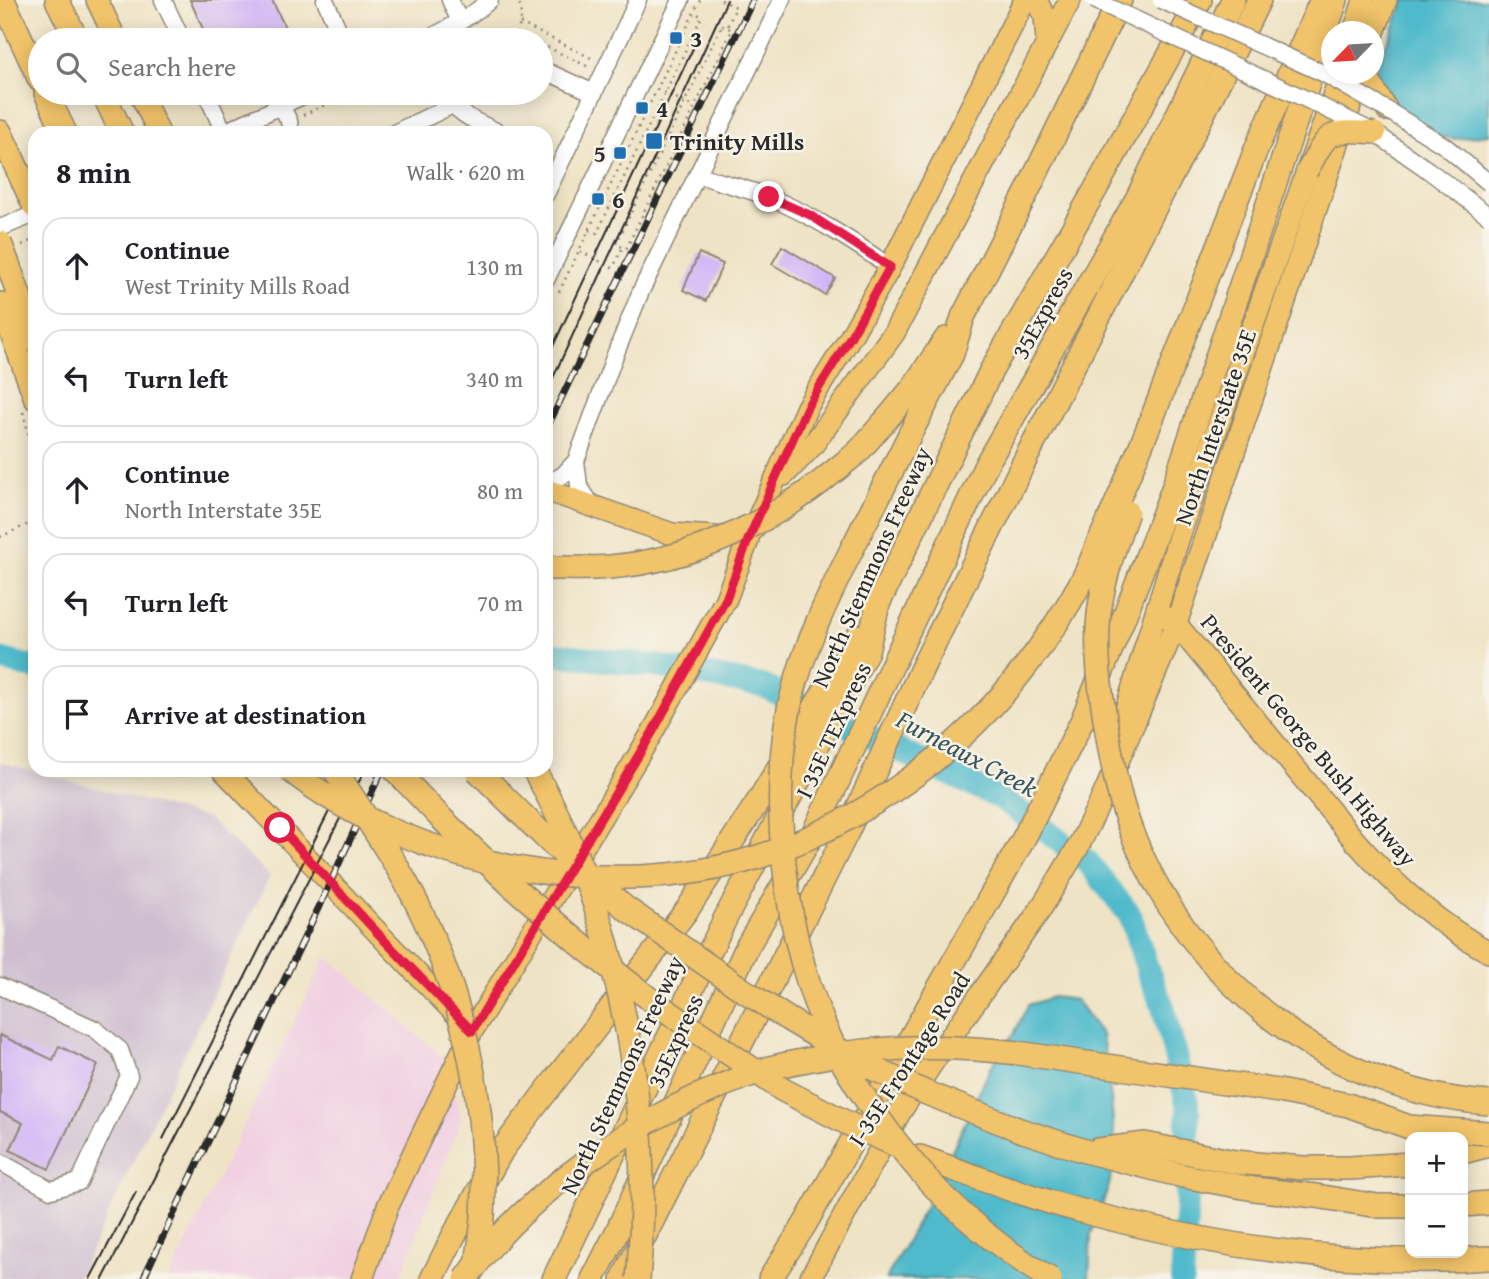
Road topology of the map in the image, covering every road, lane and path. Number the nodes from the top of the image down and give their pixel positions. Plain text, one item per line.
1 (3, 0) edge
2 (57, 0) edge
3 (97, 0) edge
4 (163, 0) edge
5 (325, 0) edge
6 (450, 0) edge
7 (490, 0) edge
8 (518, 0) edge
9 (638, 0) edge
10 (681, 0) edge
11 (700, 0) edge
12 (721, 0) edge
13 (782, 0) edge
14 (1025, 0) edge
15 (1036, 0) edge
16 (1070, 0) edge
17 (1094, 0) edge
18 (1120, 0) edge
19 (1161, 0) edge
20 (1200, 0) edge
21 (1233, 0) edge
22 (1259, 0) edge
23 (1322, 0) edge
24 (1336, 0) edge
25 (1386, 0) edge
26 (1363, 2) edge
27 (694, 13) junction
28 (1357, 21) edge
29 (1378, 21) edge
30 (460, 22) junction
31 (520, 23) junction
32 (727, 27) junction
33 (71, 28) edge
34 (110, 28) edge
35 (176, 28) edge
36 (338, 28) edge
37 (448, 28) edge
38 (518, 28) edge
39 (530, 28) edge
40 (553, 39) edge
41 (1047, 41) junction
42 (559, 42) junction
43 (555, 51) joint
44 (28, 54) edge
45 (583, 54) junction
46 (579, 63) junction
47 (605, 70) junction
48 (1321, 72) edge
49 (553, 74) edge
50 (1337, 84) edge
51 (1348, 84) edge
52 (1359, 84) edge
53 (1369, 84) edge
54 (657, 89) junction
55 (594, 93) junction
56 (665, 93) junction
57 (684, 103) junction
58 (52, 105) edge
59 (109, 105) edge
60 (146, 105) edge
61 (215, 105) edge
62 (281, 105) joint
63 (325, 105) edge
64 (439, 105) edge
65 (454, 105) edge
66 (694, 107) junction
67 (1328, 110) junction
68 (1387, 110) junction
69 (301, 116) dead end
70 (62, 126) edge
71 (119, 126) edge
72 (156, 126) edge
73 (221, 126) edge
74 (236, 126) edge
75 (290, 126) edge
76 (405, 126) edge
77 (486, 126) edge
78 (0, 132) edge
79 (1375, 132) junction
80 (553, 160) edge
81 (1307, 171) junction
82 (698, 174) junction
83 (1489, 183) edge
84 (28, 192) edge
85 (1489, 216) edge
86 (28, 217) edge
87 (0, 229) edge
88 (589, 230) junction
89 (0, 243) edge
90 (573, 246) dead end
91 (623, 247) junction
92 (579, 251) junction
93 (553, 265) edge
94 (890, 267) junction
95 (559, 292) dead end
96 (0, 303) edge
97 (963, 317) junction
98 (28, 321) edge
99 (28, 380) edge
100 (1151, 421) junction
101 (576, 461) junction
102 (553, 481) edge
103 (772, 486) junction
104 (553, 493) edge
105 (595, 508) junction
106 (28, 524) edge
107 (0, 537) edge
108 (748, 540) junction
109 (553, 568) edge
110 (1156, 610) junction
111 (1176, 624) junction
112 (860, 648) junction
113 (899, 652) joint
114 (230, 777) edge
115 (300, 777) edge
116 (340, 777) edge
117 (402, 777) edge
118 (484, 777) edge
119 (538, 777) edge
120 (1105, 792) junction
121 (815, 830) joint
122 (1040, 910) joint
123 (1489, 952) edge
124 (0, 986) edge
125 (472, 1031) junction
126 (1489, 1103) edge
127 (1489, 1133) edge
128 (1489, 1145) edge
129 (1084, 1151) junction
130 (1468, 1151) edge
131 (0, 1162) edge
132 (1405, 1164) edge
133 (1489, 1203) edge
134 (1468, 1205) edge
135 (1405, 1206) edge
136 (1489, 1258) edge
137 (473, 1276) edge
138 (362, 1279) edge
139 (432, 1279) edge
140 (554, 1279) edge
141 (593, 1279) edge
142 (623, 1279) edge
143 (638, 1279) edge
144 (770, 1279) edge
145 (810, 1279) edge
146 (1049, 1279) edge

1 - 44 highway
2 - 33 highway
3 - 34 main road
4 - 35 street
5 - 36 street
6 - 30 street
7 - 30 street
8 - 31 path
9 - 47 street
10 - 93 street
11 - 27 path
12 - 32 path
13 - 82 street
14 - 94 main road
15 - 41 main road
16 - 41 main road
17 - 67 street, bridge
18 - 97 highway
19 - 48 street, bridge
20 - 112 highway, North Stemmons Freeway
21 - 113 highway, 35Express
22 - 142 highway, bridge
23 - 100 highway
24 - 144 highway
25 - 29 main road
26 - 28 main road
27 - 54 path
27 - 56 path
30 - 37 street
31 - 38 path
31 - 39 path
32 - 57 path
32 - 66 path
40 - 42 path
41 - 103 main road
42 - 43 path
42 - 45 path
43 - 46 path
45 - 46 path
45 - 47 path
46 - 47 path
47 - 55 street
49 - 55 street
50 - 67 main road, North Interstate 35E
51 - 68 street, bridge
52 - 111 main road, North Interstate 35E
53 - 68 main road
54 - 56 path
54 - 88 path
55 - 80 street
56 - 57 path
56 - 88 path
57 - 66 path
57 - 91 path
58 - 70 highway
59 - 71 highway
60 - 72 main road
61 - 73 street
62 - 74 street
62 - 75 street
63 - 69 path
64 - 76 street
65 - 77 street
66 - 91 path
67 - 79 street, bridge
67 - 81 main road, North Interstate 35E, bridge
68 - 83 street, bridge
78 - 84 highway
79 - 81 main road, bridge
79 - 85 street, bridge
81 - 110 main road, North Interstate 35E
82 - 94 street
82 - 101 street
86 - 87 street
88 - 92 path
89 - 98 highway, bridge
90 - 92 path
91 - 92 path
92 - 95 path
94 - 103 main road
96 - 99 main road
97 - 109 highway, bridge
97 - 146 highway, bridge
100 - 115 highway, bridge
100 - 126 highway, bridge
101 - 102 street
101 - 105 street
103 - 108 main road
104 - 105 main road
105 - 108 main road
106 - 107 path
108 - 125 main road
110 - 111 main road, President George Bush Highway
110 - 120 main road, North Interstate 35E
111 - 120 main road, North Interstate 35E
111 - 123 main road, President George Bush Highway
112 - 139 highway, bridge
112 - 140 highway, North Stemmons Freeway
113 - 121 highway, I 35E TEXpress
114 - 125 main road
116 - 137 highway, bridge
117 - 136 highway, bridge
118 - 129 highway, bridge
119 - 143 highway, bridge
120 - 122 main road, North Interstate 35E
121 - 141 highway, 35Express
122 - 145 main road, I-35E Frontage Road
124 - 131 street
125 - 138 main road
127 - 137 highway, bridge
128 - 130 highway
129 - 132 highway
129 - 135 highway
133 - 134 highway

